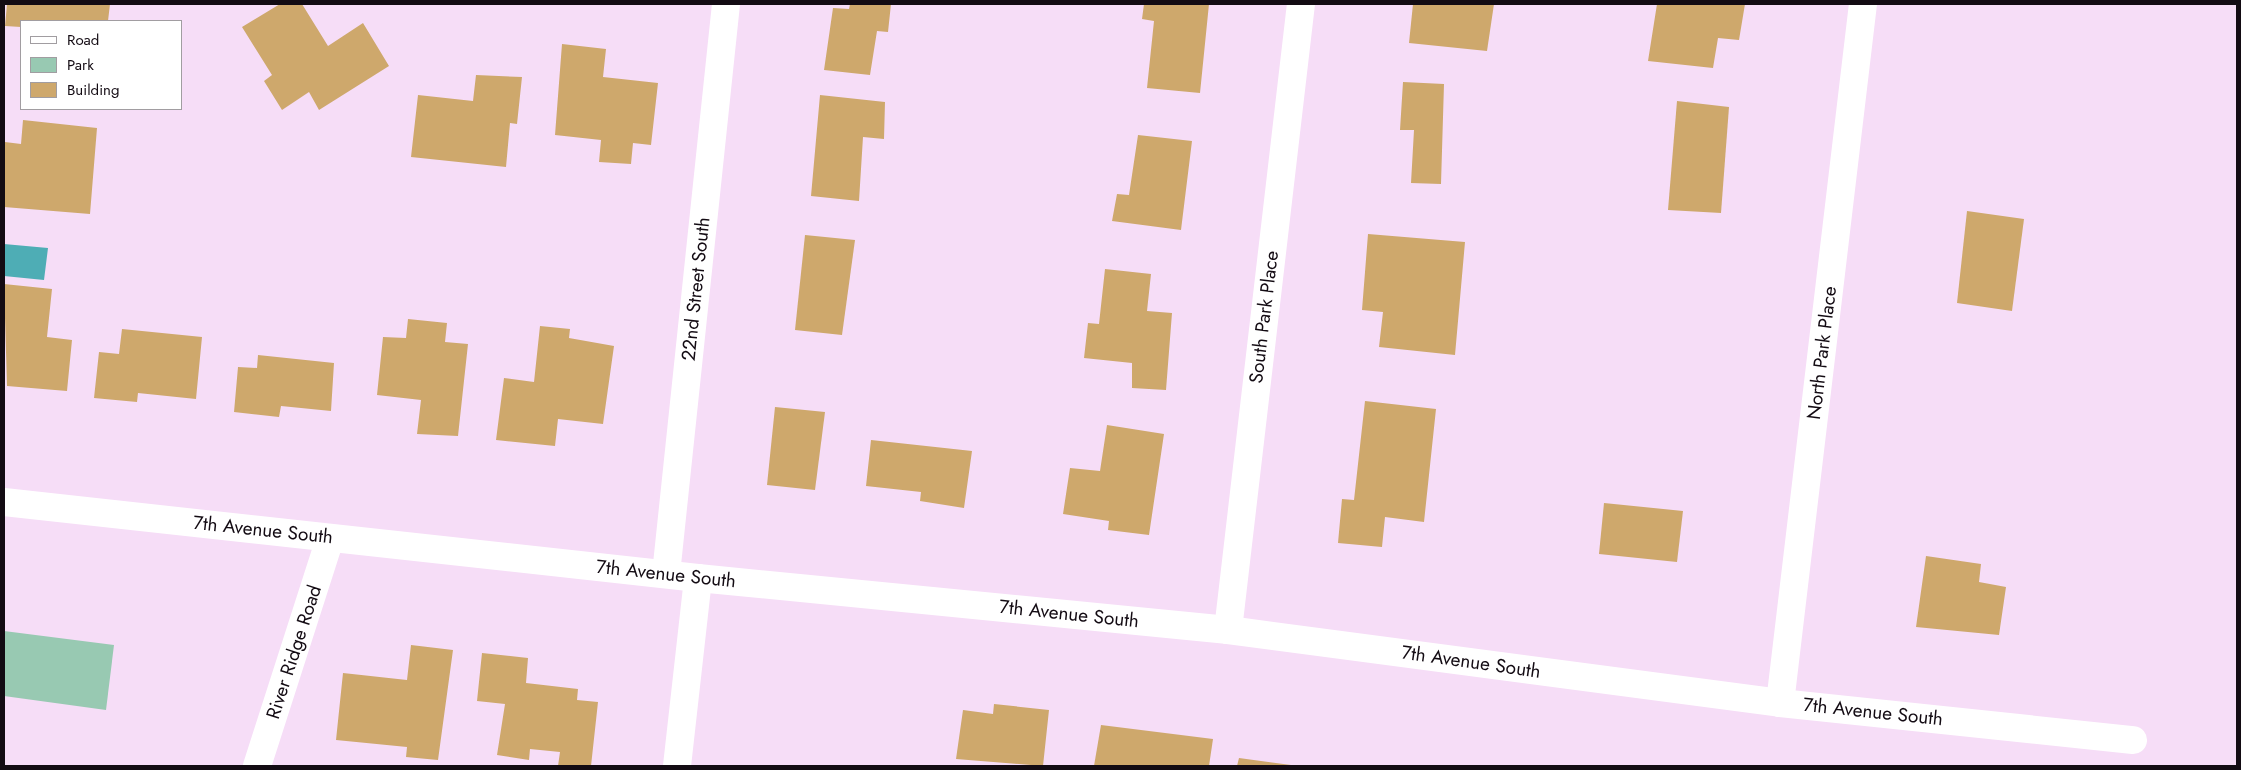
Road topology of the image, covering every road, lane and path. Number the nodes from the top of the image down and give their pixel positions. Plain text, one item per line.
1 (726, 4) edge
2 (1301, 4) edge
3 (1863, 4) edge
4 (4, 502) edge
5 (330, 538) junction
6 (666, 574) junction
7 (698, 578) junction
8 (1228, 630) junction
9 (1780, 703) junction
10 (2133, 740) dead end
11 (257, 766) edge
12 (677, 766) edge

1 - 6 street, 22nd Street South
2 - 8 street, South Park Place
3 - 9 street, North Park Place
4 - 5 street, 7th Avenue South
5 - 6 street, 7th Avenue South
5 - 11 street, River Ridge Road
6 - 7 street, 7th Avenue South
7 - 8 street, 7th Avenue South
7 - 12 street
8 - 9 street, 7th Avenue South
9 - 10 street, 7th Avenue South

